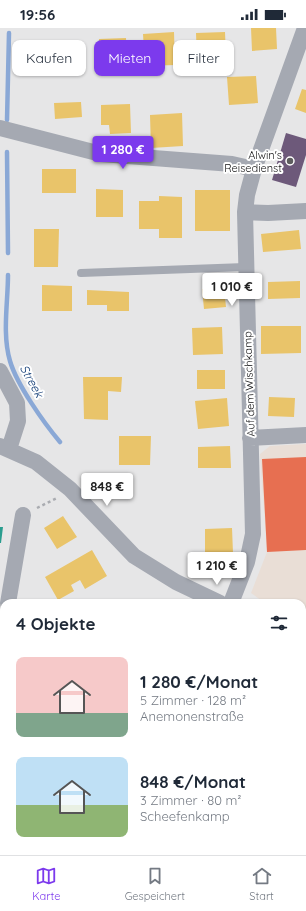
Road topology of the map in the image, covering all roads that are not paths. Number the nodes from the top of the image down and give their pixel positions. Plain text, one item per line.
1 (305, 28) edge
2 (0, 128) edge
3 (254, 169) junction
4 (306, 211) edge
5 (245, 212) junction
6 (245, 267) junction
7 (81, 273) dead end
8 (0, 371) edge
9 (306, 435) edge
10 (250, 438) junction
11 (4, 448) edge
12 (24, 515) road end
13 (9, 599) edge
14 (212, 599) edge
15 (233, 599) edge

1 - 3 street, Auf dem Wischkamp
2 - 3 street
3 - 5 street, Auf dem Wischkamp
4 - 5 street
5 - 6 street, Auf dem Wischkamp
6 - 7 lane
6 - 10 street, Auf dem Wischkamp
8 - 11 street
9 - 10 street
10 - 15 street, Auf dem Wischkamp
11 - 14 street
12 - 13 street

